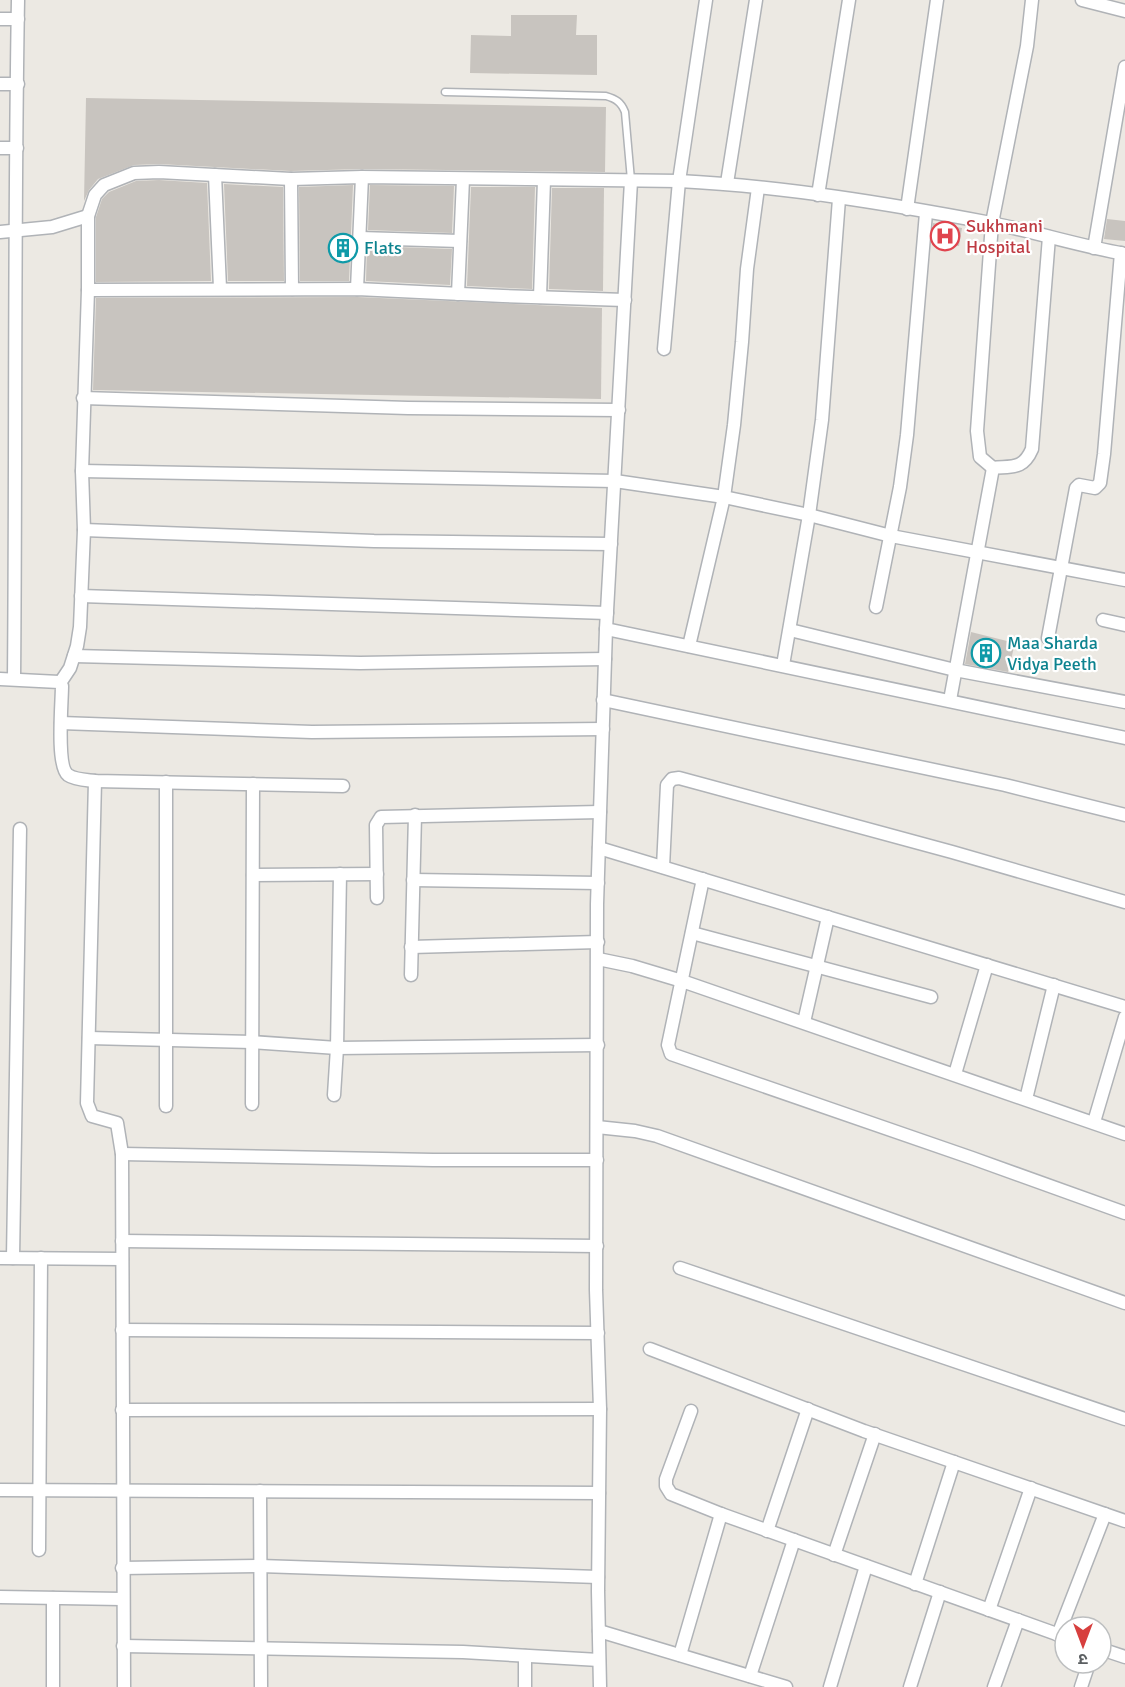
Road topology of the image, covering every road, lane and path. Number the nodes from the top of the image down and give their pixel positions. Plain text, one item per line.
1 (18, 0) edge
2 (706, 0) edge
3 (756, 0) edge
4 (849, 0) edge
5 (937, 0) edge
6 (1032, 0) edge
7 (1082, 0) edge
8 (1125, 11) edge
9 (0, 19) edge
10 (18, 19) junction
11 (1125, 67) edge
12 (0, 84) edge
13 (18, 84) junction
14 (445, 92) dead end
15 (0, 148) edge
16 (17, 148) junction
17 (215, 175) junction
18 (362, 177) junction
19 (291, 179) junction
20 (463, 179) junction
21 (544, 180) junction
22 (631, 181) junction
23 (679, 181) junction
24 (727, 183) junction
25 (758, 188) junction
26 (818, 195) junction
27 (839, 199) junction
28 (907, 209) junction
29 (926, 213) junction
30 (88, 216) junction
31 (992, 224) junction
32 (0, 232) edge
33 (15, 232) junction
34 (1049, 237) junction
35 (360, 238) junction
36 (460, 241) junction
37 (1094, 248) junction
38 (1123, 253) edge
39 (220, 288) junction
40 (292, 289) junction
41 (357, 289) junction
42 (88, 290) junction
43 (458, 294) junction
44 (540, 297) junction
45 (625, 300) junction
46 (664, 349) dead end
47 (83, 398) junction
48 (619, 410) junction
49 (993, 468) junction
50 (82, 471) junction
51 (615, 481) junction
52 (724, 497) junction
53 (809, 515) junction
54 (84, 530) junction
55 (891, 536) junction
56 (611, 544) junction
57 (976, 551) junction
58 (1062, 567) junction
59 (1125, 580) edge
60 (81, 596) junction
61 (876, 607) dead end
62 (607, 613) junction
63 (1103, 620) dead end
64 (1125, 625) edge
65 (606, 629) junction
66 (790, 630) junction
67 (1048, 638) dead end
68 (689, 646) junction
69 (74, 656) junction
70 (605, 659) junction
71 (783, 665) junction
72 (955, 670) junction
73 (14, 679) junction
74 (0, 680) edge
75 (60, 683) junction
76 (603, 700) junction
77 (950, 700) junction
78 (1125, 702) edge
79 (61, 723) junction
80 (603, 729) junction
81 (1125, 738) edge
82 (95, 781) junction
83 (166, 783) junction
84 (253, 784) junction
85 (343, 786) dead end
86 (600, 812) junction
87 (415, 815) junction
88 (1125, 815) edge
89 (20, 829) dead end
90 (599, 848) junction
91 (663, 867) junction
92 (340, 874) junction
93 (377, 874) junction
94 (253, 875) junction
95 (703, 879) junction
96 (413, 880) junction
97 (598, 883) junction
98 (377, 898) dead end
99 (1125, 902) edge
100 (828, 917) junction
101 (692, 933) junction
102 (598, 942) junction
103 (411, 947) junction
104 (598, 959) junction
105 (987, 965) junction
106 (818, 967) junction
107 (411, 975) dead end
108 (682, 981) junction
109 (1054, 985) junction
110 (931, 997) dead end
111 (1125, 1006) edge
112 (1125, 1017) edge
113 (804, 1022) junction
114 (89, 1038) junction
115 (166, 1040) junction
116 (252, 1042) junction
117 (598, 1045) junction
118 (337, 1048) junction
119 (955, 1074) junction
120 (334, 1095) dead end
121 (1026, 1099) junction
122 (252, 1104) dead end
123 (166, 1106) dead end
124 (1094, 1122) junction
125 (597, 1127) junction
126 (1125, 1134) edge
127 (122, 1154) junction
128 (597, 1160) junction
129 (1125, 1213) edge
130 (122, 1241) junction
131 (597, 1246) junction
132 (6, 1258) edge
133 (41, 1258) junction
134 (122, 1259) junction
135 (680, 1268) dead end
136 (1125, 1303) edge
137 (122, 1330) junction
138 (598, 1333) junction
139 (650, 1349) dead end
140 (600, 1409) junction
141 (808, 1409) junction
142 (122, 1410) junction
143 (691, 1411) dead end
144 (1125, 1419) edge
145 (876, 1434) junction
146 (954, 1462) junction
147 (1031, 1488) junction
148 (0, 1490) edge
149 (38, 1490) junction
150 (122, 1491) junction
151 (260, 1491) junction
152 (599, 1493) junction
153 (722, 1514) junction
154 (1105, 1514) junction
155 (1125, 1521) edge
156 (767, 1531) junction
157 (794, 1540) junction
158 (39, 1550) dead end
159 (834, 1555) junction
160 (260, 1566) junction
161 (866, 1566) junction
162 (122, 1568) junction
163 (598, 1577) junction
164 (915, 1584) junction
165 (940, 1592) junction
166 (0, 1597) edge
167 (53, 1598) junction
168 (122, 1599) junction
169 (989, 1610) junction
170 (1069, 1615) edge
171 (1018, 1620) junction
172 (599, 1631) junction
173 (1053, 1633) edge
174 (123, 1646) junction
175 (261, 1648) junction
176 (680, 1655) junction
177 (525, 1656) junction
178 (599, 1660) junction
179 (750, 1676) junction
180 (53, 1687) edge
181 (124, 1687) edge
182 (261, 1687) edge
183 (525, 1687) edge
184 (600, 1687) edge
185 (786, 1687) edge
186 (830, 1687) edge
187 (910, 1687) edge
188 (994, 1687) edge

1 - 10 street
2 - 23 street
3 - 24 street
4 - 26 street
5 - 28 street
6 - 31 street
7 - 8 street
9 - 10 street
10 - 13 street
11 - 37 street
12 - 13 street
13 - 16 street
14 - 22 lane
15 - 16 street
16 - 33 street
17 - 19 street
17 - 30 street
17 - 39 street
18 - 19 street
18 - 20 street
18 - 35 street
19 - 40 street
20 - 21 street
20 - 36 street
21 - 22 street
21 - 44 street
22 - 23 street
22 - 45 street
23 - 24 street
23 - 46 street
24 - 25 street
25 - 26 street
25 - 52 street
26 - 27 street
27 - 28 street
27 - 53 street
28 - 29 street
29 - 31 street
29 - 55 street
30 - 33 street
30 - 42 street
31 - 34 street
31 - 49 street
32 - 33 street
33 - 73 street
34 - 37 street
34 - 49 street
35 - 36 street
35 - 41 street
36 - 43 street
37 - 38 street
38 - 58 street
39 - 40 street
39 - 42 street
40 - 41 street
41 - 43 street
42 - 47 street
43 - 44 street
44 - 45 street
45 - 48 street
47 - 48 street
47 - 50 street
48 - 51 street
49 - 57 street
50 - 51 street
50 - 54 street
51 - 52 street
51 - 56 street
52 - 53 street
52 - 68 street
53 - 55 street
53 - 66 street
54 - 56 street
54 - 60 street
55 - 57 street
55 - 61 street
56 - 62 street
57 - 58 street
57 - 72 street
58 - 59 street
58 - 67 street
60 - 62 street
60 - 69 street
62 - 65 street
63 - 64 street
65 - 68 street
65 - 70 street
66 - 71 street
66 - 72 street
68 - 71 street
69 - 70 street
69 - 75 street
70 - 76 street
71 - 77 street
72 - 77 street
72 - 78 street
73 - 74 street
73 - 75 street
75 - 79 street
76 - 80 street
76 - 88 street
77 - 81 street
79 - 80 street
79 - 82 street
80 - 86 street
82 - 83 street
82 - 114 street
83 - 84 street
83 - 115 street
84 - 85 street
84 - 94 street
86 - 87 street
86 - 90 street
87 - 93 street
87 - 96 street
89 - 132 street
90 - 91 street
90 - 97 street
91 - 95 street
91 - 99 street
92 - 93 street
92 - 94 street
92 - 118 street
93 - 98 street
94 - 116 street
95 - 100 street
95 - 101 street
96 - 97 street
96 - 103 street
97 - 102 street
100 - 105 street
100 - 106 street
101 - 106 street
101 - 108 street
102 - 103 street
102 - 104 street
103 - 107 street
104 - 108 street
104 - 117 street
105 - 109 street
105 - 119 street
106 - 110 street
106 - 113 street
108 - 113 street
108 - 129 street
109 - 111 street
109 - 121 street
112 - 124 street
113 - 119 street
114 - 115 street
114 - 127 street
115 - 116 street
115 - 123 street
116 - 118 street
116 - 122 street
117 - 118 street
117 - 125 street
118 - 120 street
119 - 121 street
121 - 124 street
124 - 126 street
125 - 128 street
125 - 136 street
127 - 128 street
127 - 130 street
128 - 131 street
130 - 131 street
130 - 134 street
131 - 138 street
132 - 133 street
133 - 134 street
133 - 149 street
134 - 137 street
135 - 144 street
137 - 138 street
137 - 142 street
138 - 140 street
139 - 141 street
140 - 142 street
140 - 152 street
141 - 145 street
141 - 156 street
142 - 150 street
143 - 153 street
145 - 146 street
145 - 159 street
146 - 147 street
146 - 164 street
147 - 154 street
147 - 169 street
148 - 149 street
149 - 150 street
149 - 158 street
150 - 151 street
150 - 162 street
151 - 152 street
151 - 160 street
152 - 163 street
153 - 156 street
153 - 176 street
154 - 155 street
154 - 170 street
156 - 157 street
157 - 159 street
157 - 179 street
159 - 161 street
160 - 162 street
160 - 163 street
160 - 175 street
161 - 164 street
161 - 186 street
162 - 168 street
163 - 172 street
164 - 165 street
165 - 169 street
165 - 187 street
166 - 167 street
167 - 168 street
167 - 180 street
168 - 174 street
169 - 171 street
171 - 173 street
171 - 188 street
172 - 176 street
172 - 178 street
174 - 175 street
174 - 181 street
175 - 177 street
175 - 182 street
176 - 179 street
177 - 178 street
177 - 183 street
178 - 184 street
179 - 185 street

